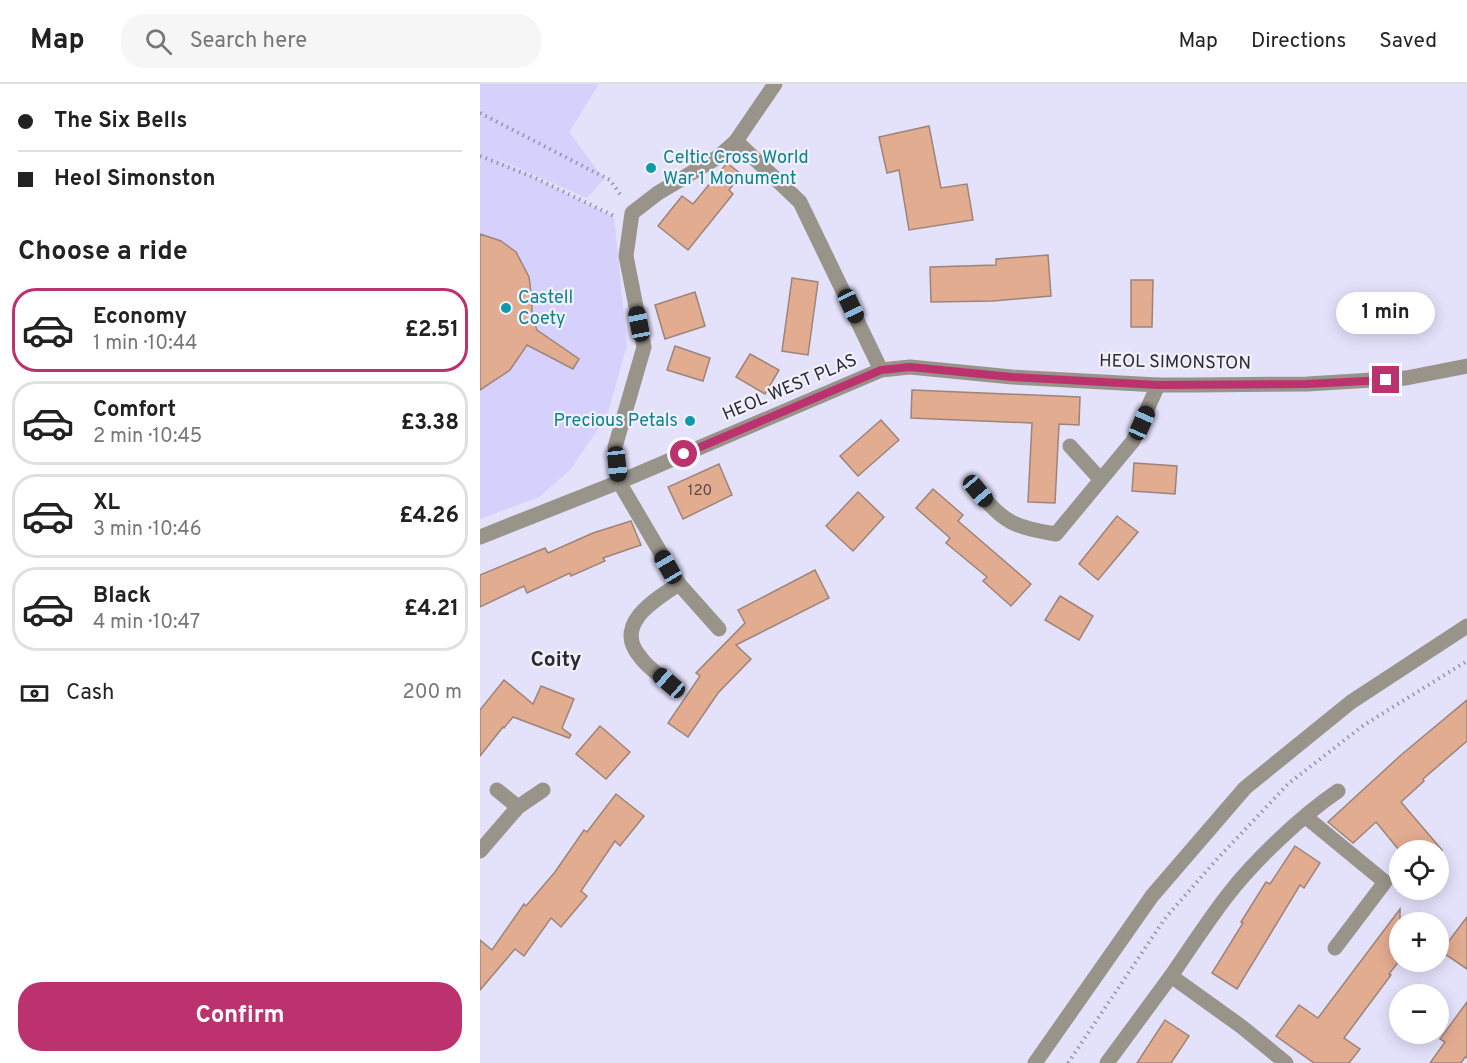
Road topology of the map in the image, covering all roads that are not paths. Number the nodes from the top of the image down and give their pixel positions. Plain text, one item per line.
1 (775, 84) edge
2 (736, 141) junction
3 (1467, 366) edge
4 (881, 370) junction
5 (1158, 385) junction
6 (1070, 446) dead end
7 (1100, 479) junction
8 (619, 482) junction
9 (978, 491) dead end
10 (480, 537) edge
11 (679, 584) junction
12 (1467, 626) edge
13 (719, 629) dead end
14 (669, 683) dead end
15 (497, 790) dead end
16 (543, 790) dead end
17 (1338, 790) dead end
18 (519, 807) junction
19 (1306, 816) junction
20 (480, 851) edge
21 (1335, 948) dead end
22 (1171, 976) junction
23 (1035, 1063) edge
24 (1107, 1063) edge
25 (1286, 1063) edge

1 - 2 street
2 - 4 street
2 - 8 street
3 - 5 street, HEOL SIMONSTON
4 - 5 street, HEOL SIMONSTON
4 - 8 street, HEOL WEST PLAS
5 - 7 street
6 - 7 street
7 - 9 street
8 - 10 street, HEOL WEST PLAS
8 - 11 street
11 - 13 street
11 - 14 street
12 - 23 street
15 - 18 street
16 - 18 street
17 - 19 street
18 - 20 street
19 - 21 street
19 - 22 street
22 - 24 street
22 - 25 street

